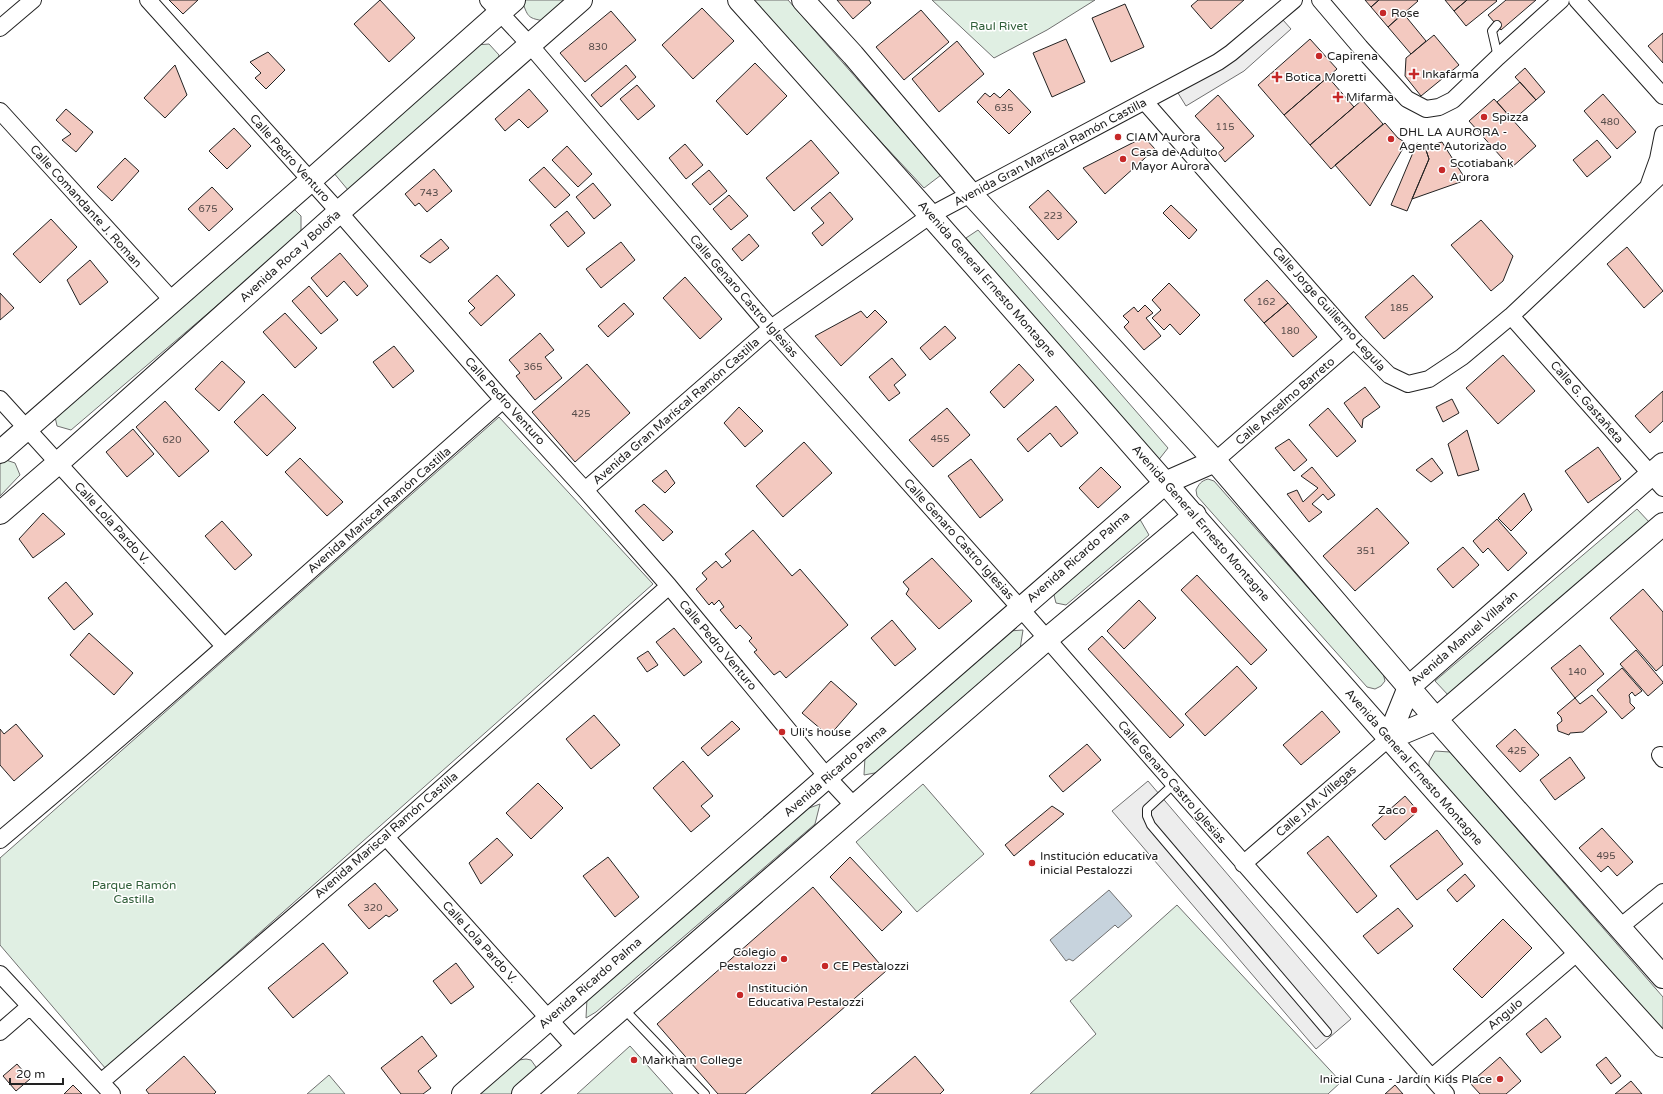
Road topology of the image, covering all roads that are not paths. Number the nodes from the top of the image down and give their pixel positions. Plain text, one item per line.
1 (33, 0) edge
2 (148, 0) edge
3 (581, 0) edge
4 (739, 0) edge
5 (803, 0) edge
6 (1294, 0) edge
7 (1320, 0) edge
8 (1560, 0) edge
9 (1577, 0) edge
10 (501, 4) edge
11 (1497, 25) dead end
12 (0, 28) edge
13 (530, 45) junction
14 (1498, 57) junction
15 (1660, 92) edge
16 (1145, 102) junction
17 (1663, 108) edge
18 (0, 111) edge
19 (1663, 134) edge
20 (1663, 173) edge
21 (310, 181) junction
22 (1648, 187) junction
23 (971, 194) junction
24 (339, 212) junction
25 (931, 215) junction
26 (172, 300) junction
27 (1511, 316) junction
28 (771, 328) junction
29 (1354, 340) junction
30 (0, 399) edge
31 (503, 400) junction
32 (27, 430) junction
33 (0, 452) edge
34 (1215, 461) junction
35 (58, 463) junction
36 (1659, 476) edge
37 (1165, 483) junction
38 (585, 490) junction
39 (0, 513) edge
40 (1195, 515) junction
41 (1663, 524) edge
42 (669, 586) junction
43 (1020, 608) junction
44 (1047, 639) junction
45 (224, 646) junction
46 (1409, 687) junction
47 (1436, 719) junction
48 (1388, 739) junction
49 (828, 778) junction
50 (1174, 784) junction
51 (855, 807) junction
52 (386, 837) junction
53 (0, 840) edge
54 (1243, 864) junction
55 (1663, 892) edge
56 (1620, 927) junction
57 (1578, 952) junction
58 (0, 975) edge
59 (1663, 977) edge
60 (30, 1006) junction
61 (622, 1007) junction
62 (549, 1019) junction
63 (0, 1032) edge
64 (1327, 1032) dead end
65 (1663, 1046) edge
66 (575, 1048) junction
67 (1432, 1077) junction
68 (101, 1082) junction
69 (112, 1094) edge
70 (463, 1094) edge
71 (523, 1094) edge
72 (705, 1094) edge
73 (1446, 1094) edge

1 - 12 street
2 - 21 street, Calle Pedro Venturo
3 - 13 main road, Avenida Roca y Boloña
4 - 25 main road, Avenida General Ernesto Montagne
5 - 23 main road
6 - 16 street, Avenida Gran Maríscal Ramón Castilla
7 - 14 street
8 - 14 street
9 - 15 street
10 - 13 street, Calle Genaro Castro Iglesias
10 - 21 main road
11 - 14 lane
13 - 24 main road, Avenida Roca y Boloña
13 - 28 street, Calle Genaro Castro Iglesias
15 - 17 street
16 - 23 street, Avenida Gran Maríscal Ramón Castilla
16 - 29 street, Calle Jorge Guillermo Legula
18 - 26 street, Calle Comandante J. Roman
19 - 22 street
20 - 22 street, Calle Jorge Guillermo Legula
21 - 24 street, Calle Pedro Venturo
21 - 26 main road
22 - 27 street, Calle Jorge Guillermo Legula
23 - 25 street, Avenida Gran Maríscal Ramón Castilla
23 - 34 main road
24 - 31 street, Calle Pedro Venturo
24 - 35 main road, Avenida Roca y Boloña
25 - 28 street, Avenida Gran Maríscal Ramón Castilla
25 - 37 main road, Avenida General Ernesto Montagne
26 - 32 main road
27 - 29 street, Calle Jorge Guillermo Legula
27 - 36 street, Calle G. Gastañeta
28 - 38 street, Avenida Gran Maríscal Ramón Castilla
28 - 43 street, Calle Genaro Castro Iglesias
29 - 34 street, Calle Anselmo Barreto
30 - 32 street, Calle Lola Pardo V.
31 - 38 street, Calle Pedro Venturo
31 - 45 street, Avenida Mariscal Ramón Castilla
32 - 33 main road
32 - 35 street, Calle Lola Pardo V.
34 - 37 main road, Avenida Ricardo Palma
34 - 46 main road
35 - 39 main road, Avenida Roca y Boloña
35 - 45 street, Calle Lola Pardo V.
36 - 46 main road, Avenida Manuel Villarán
37 - 40 main road, Avenida General Ernesto Montagne
37 - 43 main road, Avenida Ricardo Palma
38 - 42 street, Calle Pedro Venturo
40 - 44 main road
40 - 48 main road, Avenida General Ernesto Montagne
41 - 47 main road
42 - 49 street, Calle Pedro Venturo
42 - 52 street, Avenida Mariscal Ramón Castilla
43 - 44 street, Calle Genaro Castro Iglesias
43 - 49 main road, Avenida Ricardo Palma
44 - 50 street, Calle Genaro Castro Iglesias
44 - 51 main road
45 - 53 street, Avenida Mariscal Ramón Castilla
46 - 47 main road
46 - 48 main road, Avenida Manuel Villarán
47 - 48 main road
47 - 56 main road
48 - 54 street, Calle J.M. Villegas
48 - 57 main road, Avenida General Ernesto Montagne
49 - 51 street, Calle Pedro Venturo
49 - 62 main road, Avenida Ricardo Palma
50 - 54 street, Calle Genaro Castro Iglesias
50 - 64 lane
51 - 61 main road
52 - 62 street, Calle Lola Pardo V.
52 - 68 street, Avenida Mariscal Ramón Castilla
54 - 67 street, Calle Genaro Castro Iglesias
55 - 56 street
56 - 59 main road
57 - 65 main road, Avenida General Ernesto Montagne
57 - 67 street, Angulo
58 - 60 street
60 - 63 street
60 - 68 street
61 - 66 main road
61 - 72 lane
62 - 66 street, Calle Lola Pardo V.
62 - 70 main road, Avenida Ricardo Palma
66 - 71 main road
67 - 73 street, Calle Genaro Castro Iglesias
68 - 69 street

